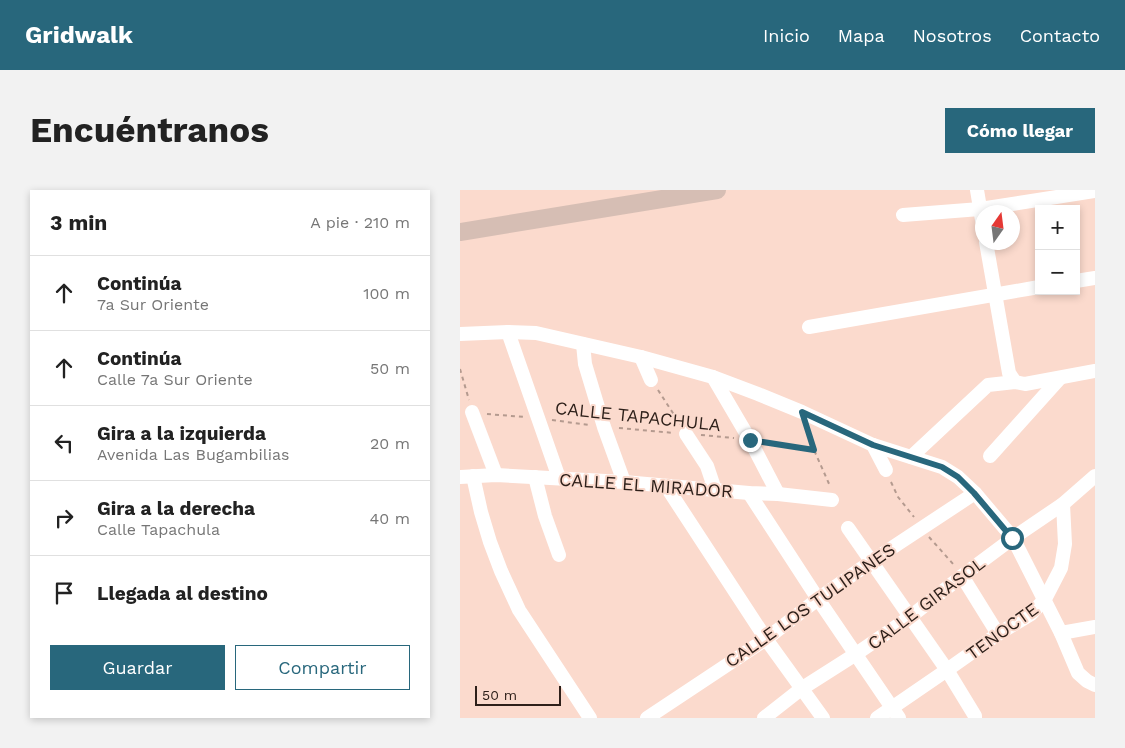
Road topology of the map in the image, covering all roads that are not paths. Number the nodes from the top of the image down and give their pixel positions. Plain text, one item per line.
1 (649, 190) edge
2 (717, 190) edge
3 (977, 190) edge
4 (1095, 191) edge
5 (678, 193) edge
6 (979, 205) edge
7 (1020, 207) edge
8 (903, 215) dead end
9 (975, 215) edge
10 (460, 220) edge
11 (460, 232) edge
12 (988, 250) edge
13 (1095, 278) edge
14 (1080, 280) edge
15 (1035, 288) edge
16 (996, 295) junction
17 (809, 327) dead end
18 (508, 332) junction
19 (460, 334) edge
20 (583, 344) junction
21 (641, 357) junction
22 (1095, 371) edge
23 (713, 377) junction
24 (1060, 378) junction
25 (651, 380) road end
26 (1015, 382) junction
27 (472, 412) road end
28 (686, 434) road end
29 (873, 445) junction
30 (990, 456) dead end
31 (911, 457) junction
32 (886, 470) dead end
33 (496, 475) junction
34 (1095, 476) edge
35 (467, 477) edge
36 (535, 477) junction
37 (559, 478) junction
38 (624, 482) junction
39 (666, 486) junction
40 (715, 490) junction
41 (749, 493) junction
42 (974, 493) junction
43 (778, 494) junction
44 (832, 500) road end
45 (1063, 504) junction
46 (848, 528) dead end
47 (1012, 538) junction
48 (558, 555) dead end
49 (872, 561) junction
50 (962, 576) junction
51 (818, 599) junction
52 (1045, 599) junction
53 (910, 618) junction
54 (1095, 627) edge
55 (1062, 633) junction
56 (998, 634) junction
57 (766, 639) junction
58 (856, 654) junction
59 (947, 670) junction
60 (1095, 685) edge
61 (801, 689) junction
62 (895, 713) edge
63 (655, 716) edge
64 (590, 718) edge
65 (764, 718) edge
66 (822, 718) edge
67 (877, 718) edge
68 (975, 718) edge

1 - 10 main road
2 - 5 main road
3 - 6 street
4 - 7 street
5 - 11 main road
8 - 9 street
12 - 16 street
13 - 14 street
15 - 16 street
16 - 17 street
16 - 26 street
18 - 19 street
18 - 20 street
18 - 37 street
20 - 21 street
20 - 38 street
21 - 23 street
21 - 25 street
22 - 24 street
23 - 29 street
23 - 43 street
24 - 26 street
24 - 30 street
26 - 31 street
27 - 33 street
28 - 40 street
29 - 31 street
29 - 32 street
31 - 42 street
33 - 35 street, CALLE EL MIRADOR
33 - 36 street, CALLE EL MIRADOR
34 - 45 street, CALLE GIRASOL
35 - 64 street
36 - 37 street, CALLE EL MIRADOR
36 - 48 street
37 - 38 street, CALLE EL MIRADOR
38 - 39 street, CALLE EL MIRADOR
39 - 40 street, CALLE EL MIRADOR
39 - 57 street
40 - 41 street, CALLE EL MIRADOR
41 - 43 street, CALLE EL MIRADOR
41 - 51 street
42 - 47 street
42 - 49 street, CALLE LOS TULIPANES
43 - 44 street, CALLE EL MIRADOR
45 - 47 street, CALLE GIRASOL
45 - 52 street, TENOCTE
46 - 49 street
47 - 50 street, CALLE GIRASOL
47 - 52 street
49 - 51 street, CALLE LOS TULIPANES
49 - 53 street
50 - 53 street, CALLE GIRASOL
50 - 56 street
51 - 57 street, CALLE LOS TULIPANES
51 - 58 street
52 - 55 street
52 - 56 street, TENOCTE
53 - 58 street, CALLE GIRASOL
53 - 59 street
54 - 55 street
55 - 60 street
56 - 59 street, TENOCTE
57 - 61 street
57 - 63 street, CALLE LOS TULIPANES
58 - 61 street, CALLE GIRASOL
58 - 62 street
59 - 62 street, TENOCTE
59 - 68 street
61 - 65 street, CALLE GIRASOL
61 - 66 street
62 - 67 street, TENOCTE

